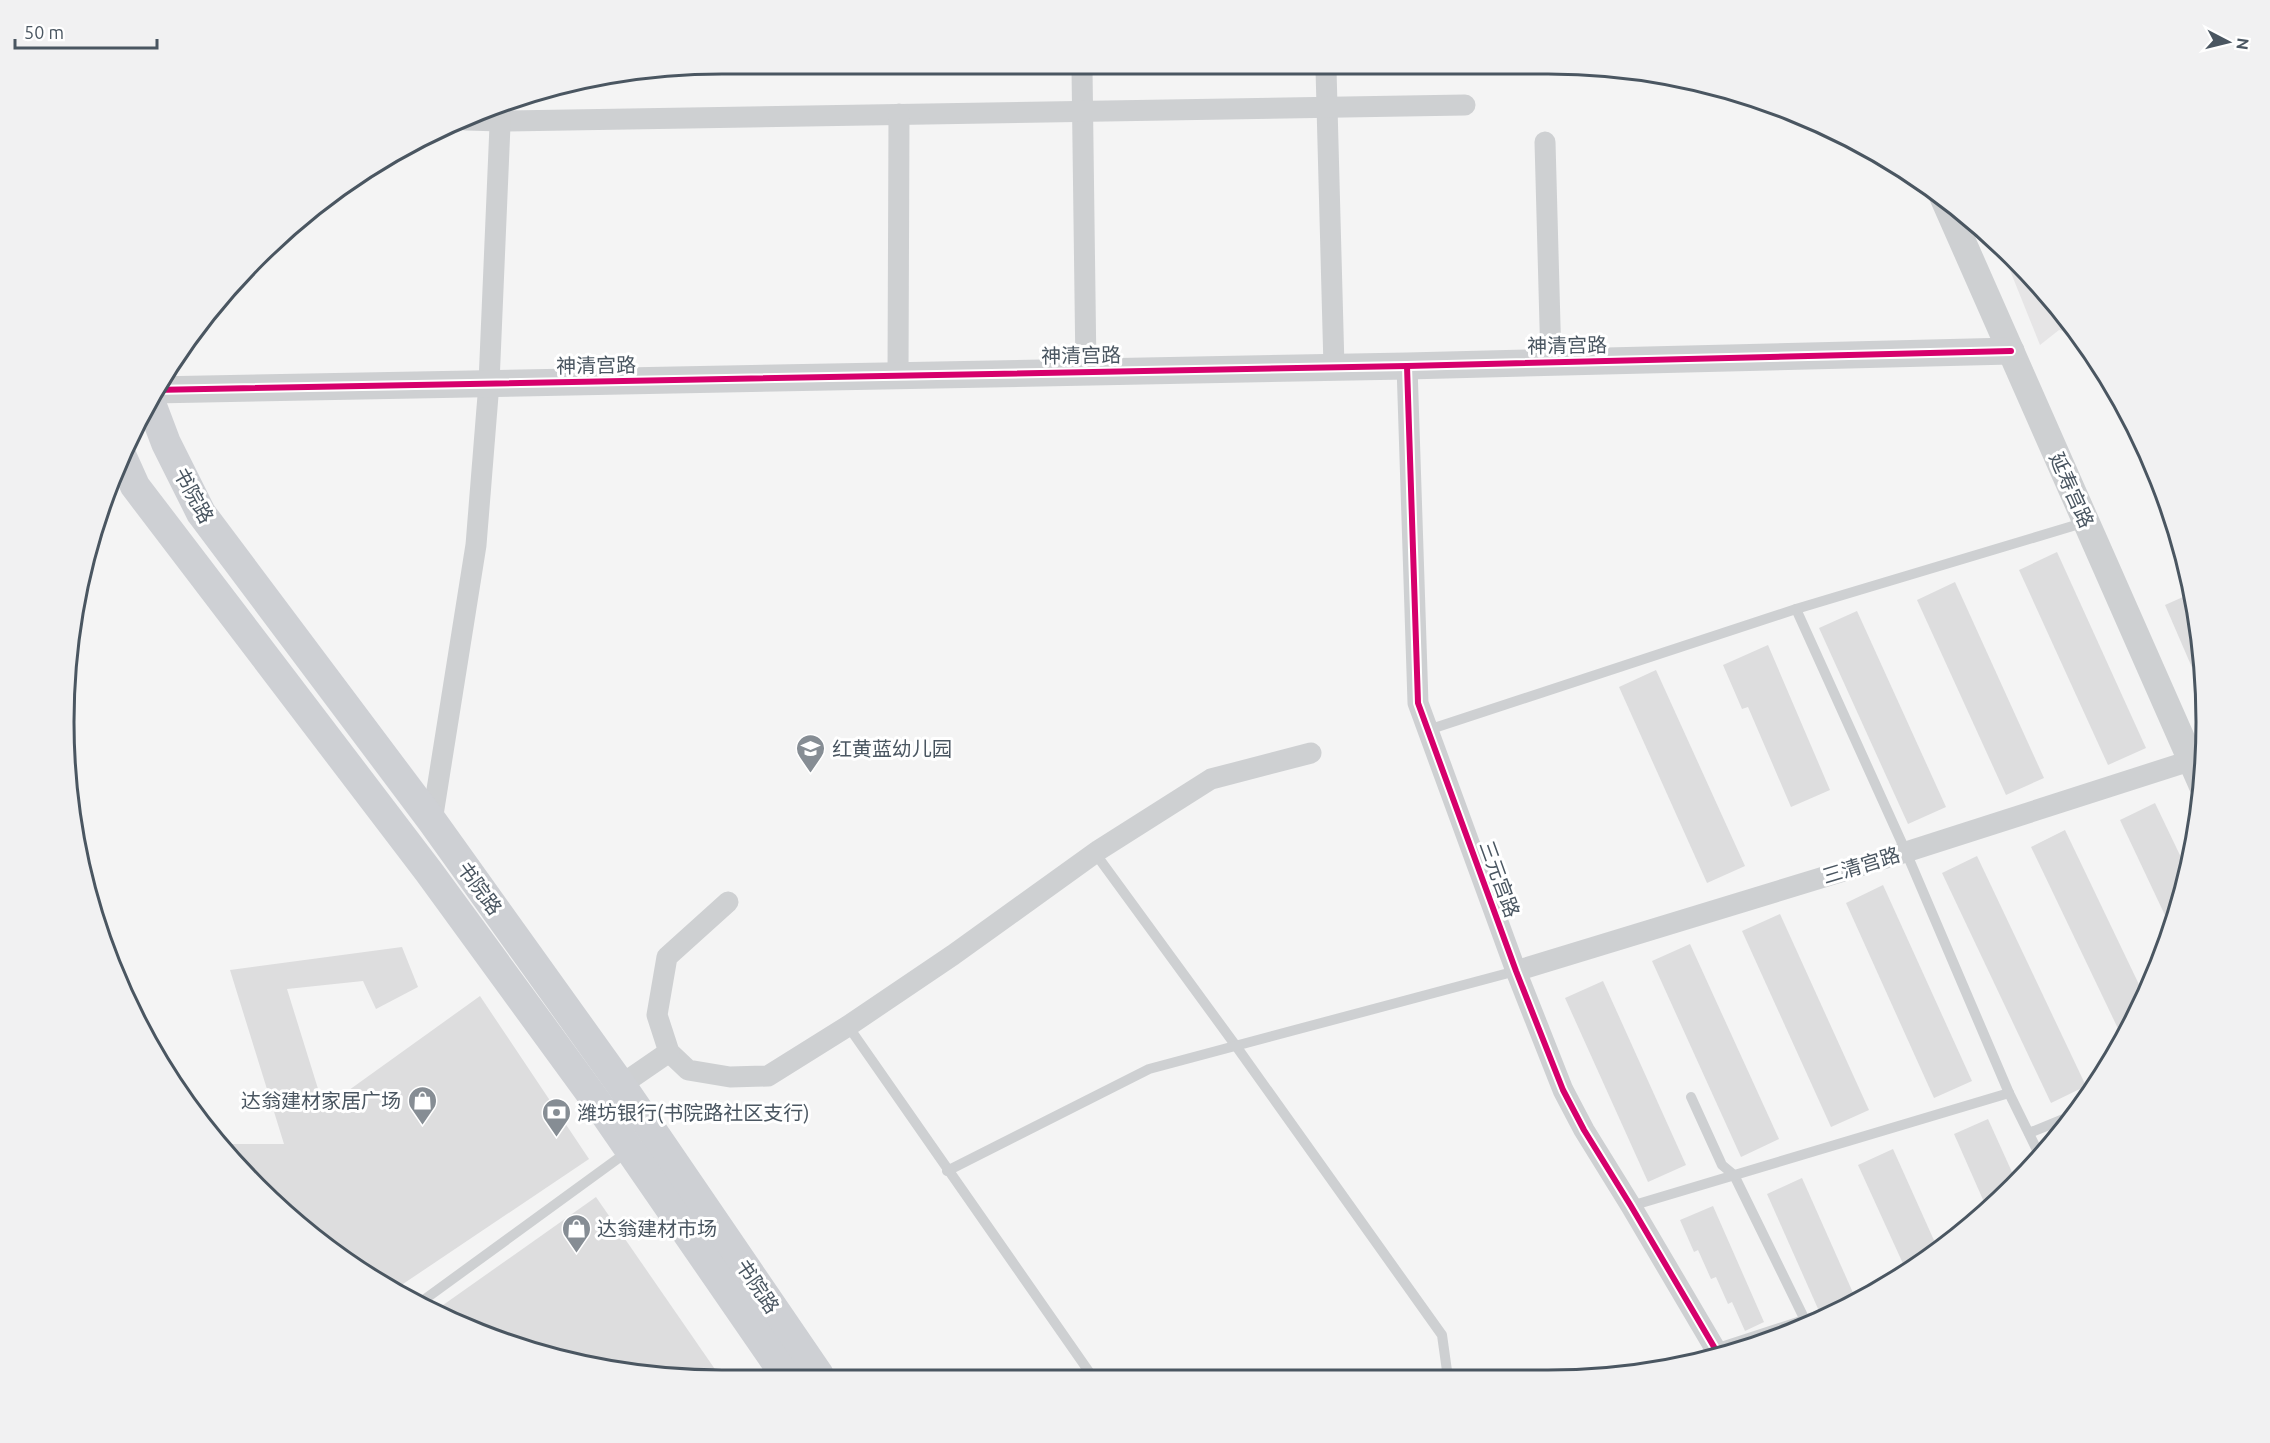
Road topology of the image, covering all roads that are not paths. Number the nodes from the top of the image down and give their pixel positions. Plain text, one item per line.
1 (1082, 74) edge
2 (1326, 74) edge
3 (1465, 105) dead end
4 (1328, 107) junction
5 (1083, 111) junction
6 (501, 112) edge
7 (503, 112) edge
8 (899, 114) junction
9 (1545, 142) dead end
10 (1950, 213) edge
11 (2011, 351) junction
12 (1551, 362) junction
13 (1407, 366) junction
14 (1334, 367) junction
15 (1086, 372) junction
16 (898, 375) junction
17 (489, 383) junction
18 (165, 390) edge
19 (153, 410) edge
20 (126, 467) edge
21 (2086, 522) junction
22 (1796, 609) junction
23 (1428, 730) junction
24 (2195, 752) edge
25 (1311, 753) dead end
26 (2195, 759) edge
27 (432, 821) junction
28 (1906, 852) junction
29 (1095, 853) junction
30 (728, 902) dead end
31 (1516, 971) junction
32 (848, 1026) junction
33 (1236, 1046) junction
34 (669, 1052) junction
35 (621, 1085) junction
36 (2009, 1093) junction
37 (1691, 1096) dead end
38 (2060, 1120) edge
39 (2029, 1133) junction
40 (2036, 1148) edge
41 (630, 1150) junction
42 (947, 1171) junction
43 (1734, 1176) junction
44 (1631, 1206) junction
45 (426, 1298) edge
46 (1803, 1317) edge
47 (1714, 1348) edge
48 (781, 1370) edge
49 (816, 1370) edge
50 (1088, 1370) edge
51 (1447, 1370) edge

1 - 5 street
2 - 4 street
3 - 4 street
4 - 5 street
4 - 14 street
5 - 8 street
5 - 15 street
6 - 17 street
7 - 8 street
8 - 16 street
9 - 12 street
10 - 11 street, 延寿宫路
11 - 12 street, 神清宫路
11 - 21 street, 延寿宫路
12 - 13 street, 神清宫路
13 - 14 street, 神清宫路
13 - 23 street, 三元宫路
14 - 15 street, 神清宫路
15 - 16 street, 神清宫路
16 - 17 street, 神清宫路
17 - 18 street, 神清宫路
17 - 27 street
19 - 27 main road, 书院路
20 - 41 main road, 书院路
21 - 22 lane
21 - 24 street, 延寿宫路
22 - 23 lane
22 - 28 lane
23 - 31 street, 三元宫路
25 - 29 street
26 - 28 street, 三清宫路
27 - 35 main road, 书院路
28 - 31 street, 三清宫路
28 - 36 lane
29 - 32 street
29 - 33 lane
30 - 34 street
31 - 33 lane
31 - 44 street, 三元宫路
32 - 34 street
32 - 42 lane
33 - 42 lane
33 - 51 lane
34 - 35 street
35 - 49 main road, 书院路
36 - 39 lane
36 - 43 lane
37 - 43 lane
38 - 39 lane
39 - 40 lane
41 - 45 lane
41 - 48 main road, 书院路
42 - 50 lane
43 - 44 lane
43 - 46 lane
44 - 47 street, 三元宫路

